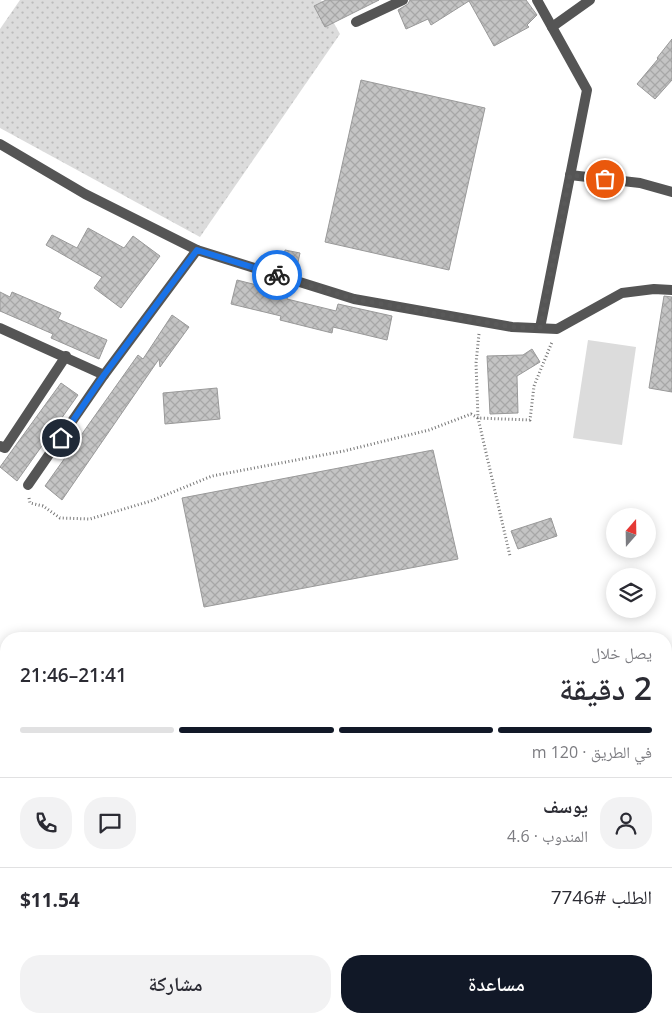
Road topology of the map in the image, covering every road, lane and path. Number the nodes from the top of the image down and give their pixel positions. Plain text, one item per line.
1 (403, 0) edge
2 (537, 0) edge
3 (590, 0) edge
4 (356, 22) dead end
5 (552, 27) junction
6 (0, 144) edge
7 (570, 175) junction
8 (672, 192) edge
9 (197, 250) junction
10 (672, 290) edge
11 (480, 321) junction
12 (0, 328) edge
13 (540, 328) junction
14 (557, 329) junction
15 (66, 356) junction
16 (104, 375) junction
17 (478, 418) junction
18 (0, 446) edge
19 (28, 485) joint
20 (510, 556) dead end

1 - 4 street
2 - 5 street
3 - 5 street
5 - 7 street
6 - 9 street
7 - 8 street
7 - 13 street
9 - 11 street
9 - 16 street
10 - 14 street
11 - 13 street
11 - 17 path
12 - 15 street
13 - 14 street
14 - 17 path
15 - 16 street
15 - 18 street
16 - 19 street
17 - 19 path
17 - 20 path

